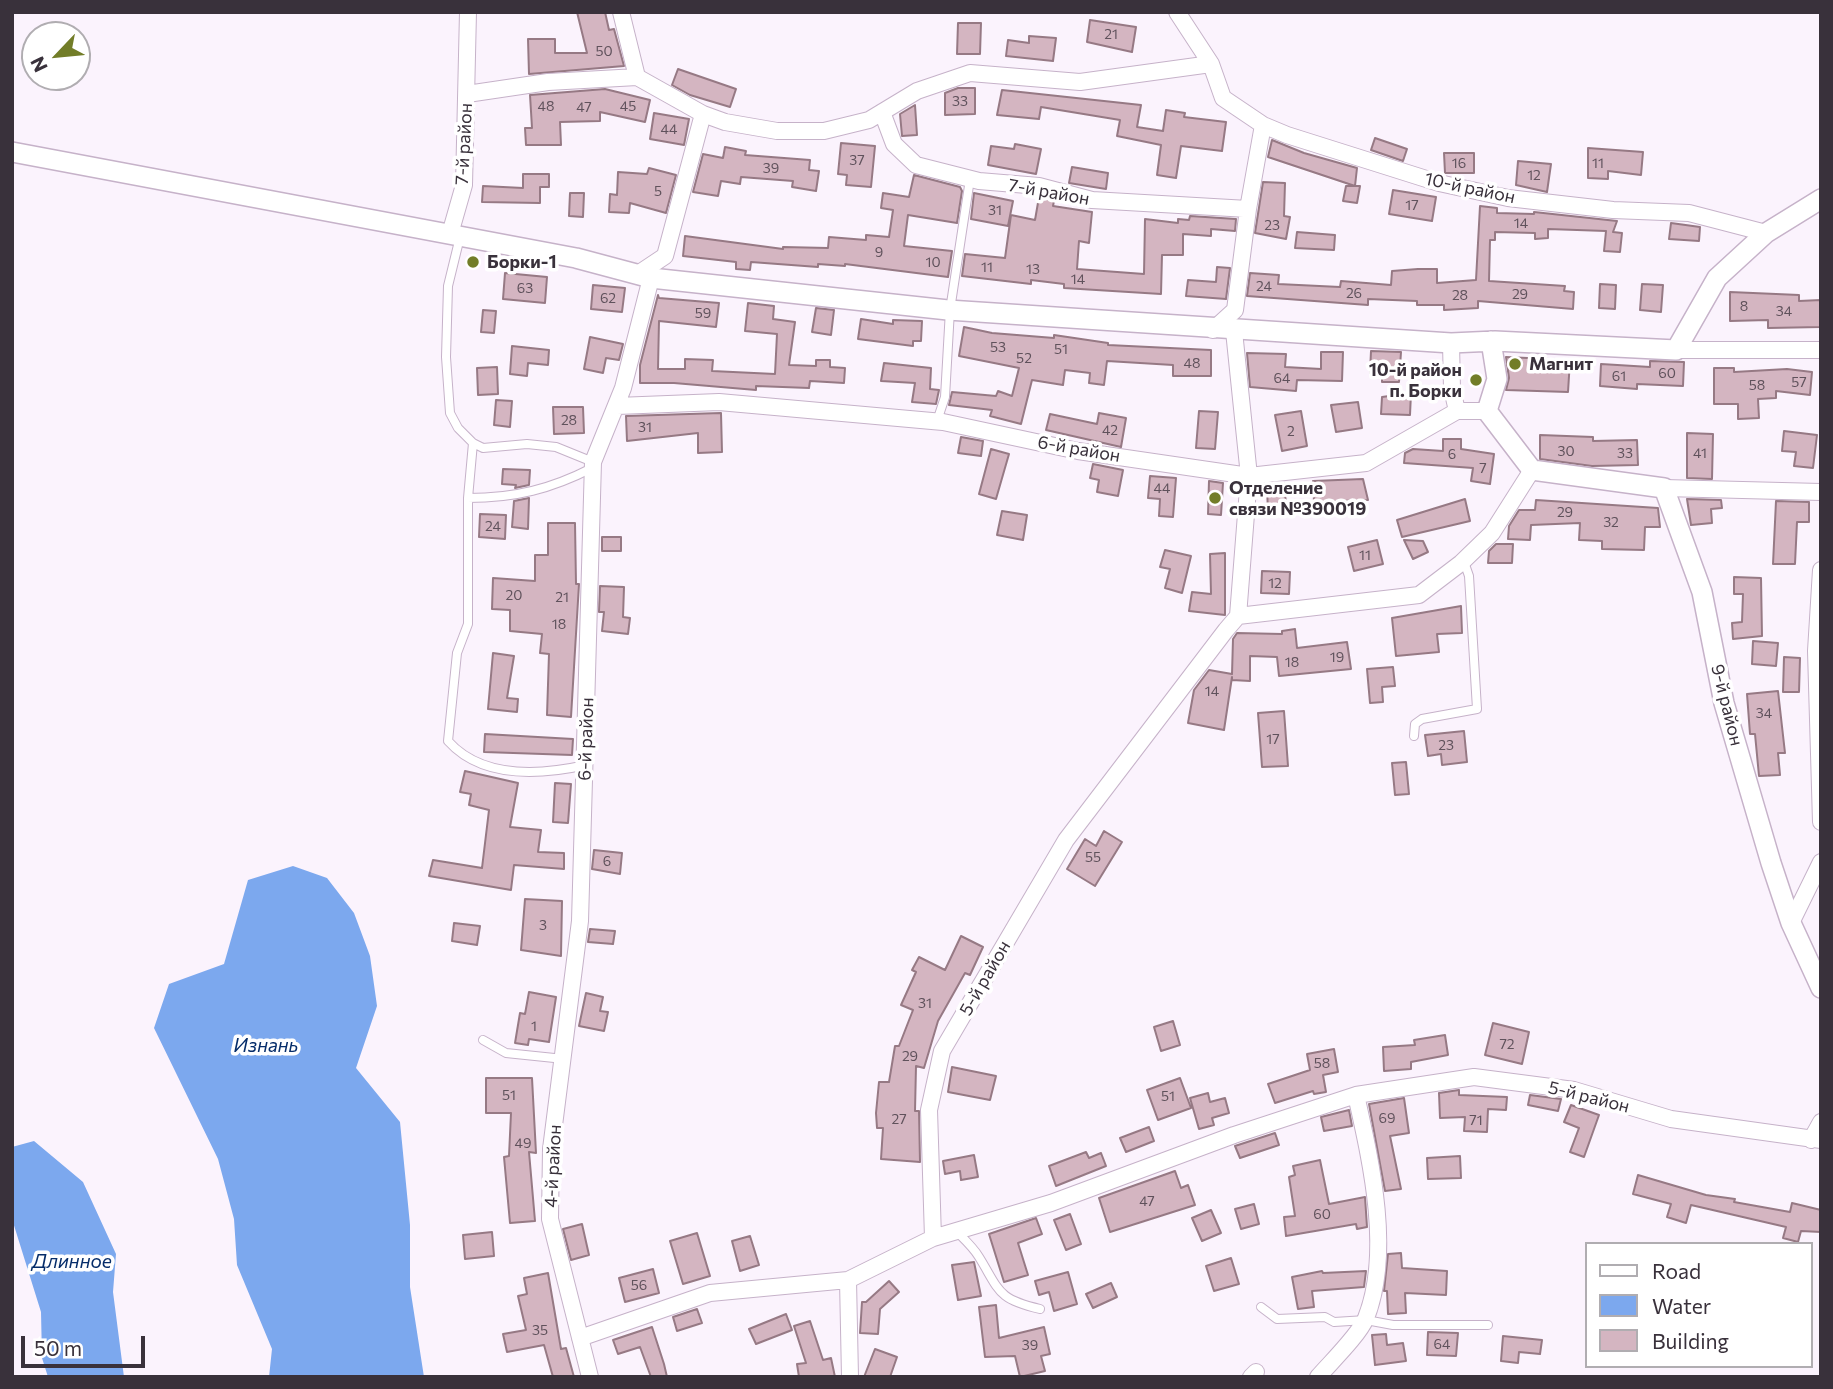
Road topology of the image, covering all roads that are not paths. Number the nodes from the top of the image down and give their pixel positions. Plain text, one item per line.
1 (468, 12) edge
2 (621, 12) edge
3 (1177, 12) edge
4 (1211, 64) junction
5 (637, 77) junction
6 (467, 94) junction
7 (882, 113) junction
8 (703, 114) junction
9 (1263, 125) junction
10 (12, 152) edge
11 (971, 178) junction
12 (1821, 199) edge
13 (1248, 209) junction
14 (1766, 233) junction
15 (455, 235) junction
16 (645, 276) junction
17 (950, 310) junction
18 (1213, 330) junction
19 (1234, 331) junction
20 (1490, 341) junction
21 (1451, 344) junction
22 (1676, 350) junction
23 (1821, 350) edge
24 (617, 406) junction
25 (1457, 411) junction
26 (1487, 411) junction
27 (937, 421) junction
28 (473, 443) junction
29 (593, 465) junction
30 (1532, 470) junction
31 (1249, 476) junction
32 (1664, 488) junction
33 (1821, 492) edge
34 (468, 498) junction
35 (1463, 559) junction
36 (1821, 570) edge
37 (1238, 616) junction
38 (1413, 736) dead end
39 (586, 765) junction
40 (1821, 822) edge
41 (1821, 862) edge
42 (1791, 923) junction
43 (1821, 989) edge
44 (484, 1040) dead end
45 (564, 1059) junction
46 (561, 1076) joint
47 (1356, 1095) junction
48 (1821, 1122) edge
49 (1816, 1140) edge
50 (956, 1231) junction
51 (933, 1238) junction
52 (848, 1280) junction
53 (1261, 1307) dead end
54 (1040, 1309) dead end
55 (1366, 1320) junction
56 (1488, 1325) dead end
57 (580, 1338) junction
58 (590, 1377) edge
59 (850, 1377) edge
60 (1318, 1377) edge

1 - 6 street, 7-й район
2 - 5 street
3 - 4 street, 10-й район
4 - 7 street
4 - 9 street, 10-й район
5 - 6 street, 7-й район
5 - 8 street
6 - 15 street, 7-й район
7 - 8 street
7 - 11 street, 7-й район
8 - 16 street
9 - 13 street
9 - 14 street, 10-й район
10 - 15 street
11 - 13 street, 7-й район
11 - 17 lane
12 - 14 street
13 - 18 street
14 - 22 street
15 - 16 street
15 - 28 lane
16 - 17 street
16 - 24 street, 6-й район
17 - 18 street
17 - 27 lane
18 - 19 street
19 - 21 street
19 - 31 street
20 - 21 street
20 - 22 street
20 - 26 street
21 - 25 street
22 - 23 street
24 - 27 street, 6-й район
24 - 29 street, 6-й район
25 - 26 street
25 - 31 street, 6-й район
26 - 30 street
27 - 31 street, 6-й район
28 - 29 lane
28 - 34 lane
29 - 34 lane
29 - 39 street, 6-й район
30 - 32 street
30 - 35 street
31 - 37 street
32 - 33 street
32 - 42 street, 9-й район
34 - 39 lane
35 - 37 street
35 - 38 lane
36 - 40 street
37 - 51 street, 5-й район
39 - 45 street, 6-й район
41 - 42 street
42 - 43 street, 9-й район
44 - 45 lane
45 - 46 street, 6-й район
46 - 57 street, 4-й район
47 - 49 street, 5-й район
47 - 50 street, 5-й район
47 - 55 street
48 - 49 street
50 - 51 street, 5-й район
50 - 54 lane
51 - 52 street, 5-й район
52 - 57 street, 5-й район
52 - 59 street
53 - 55 lane
55 - 56 lane
55 - 60 street
57 - 58 street, 4-й район

